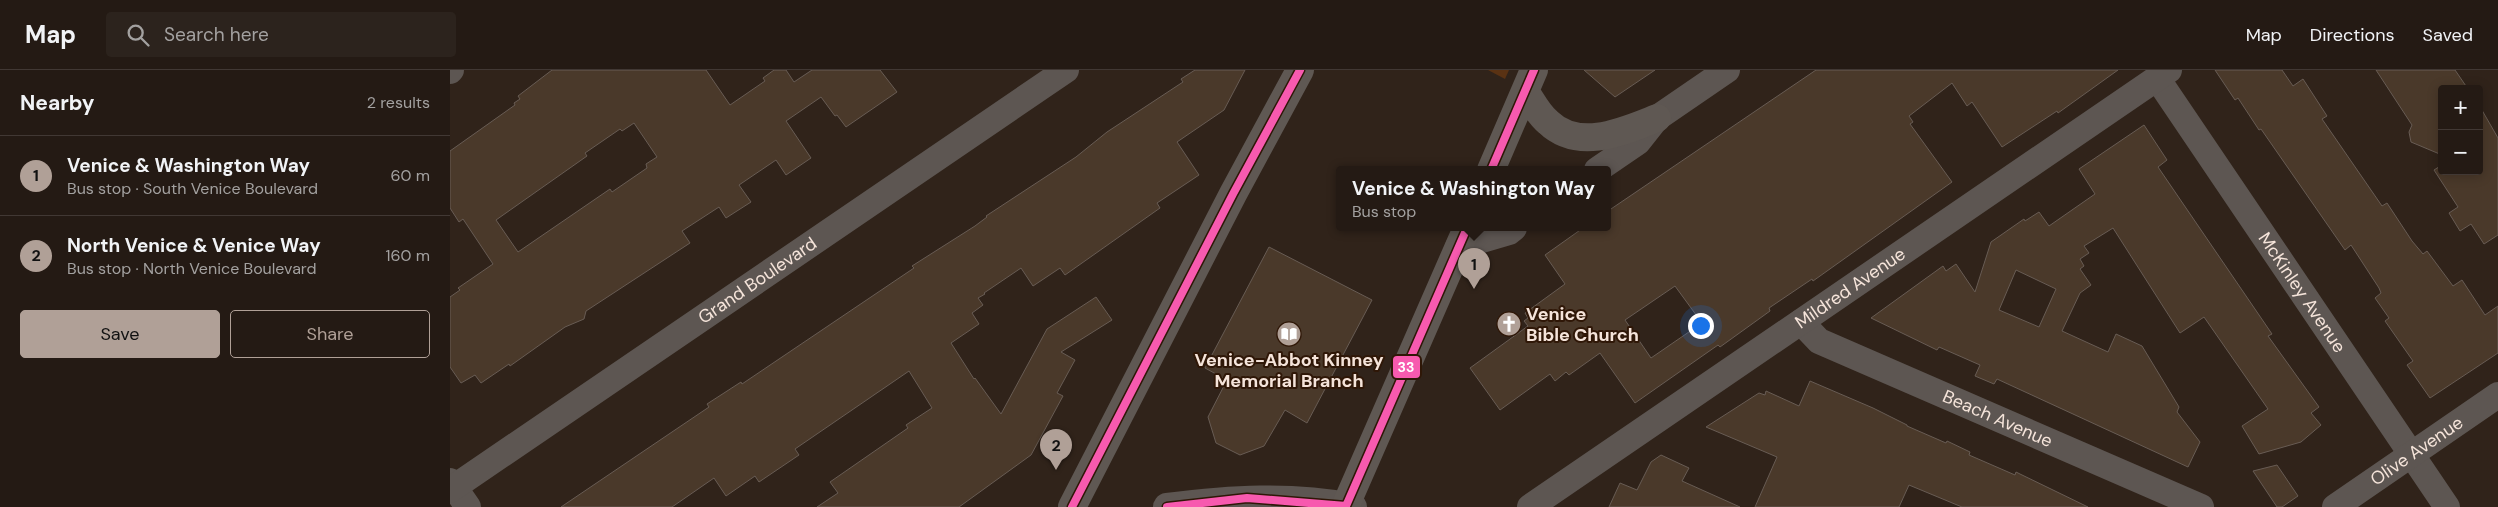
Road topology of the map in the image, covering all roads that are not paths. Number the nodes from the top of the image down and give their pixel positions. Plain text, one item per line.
1 (1066, 70) edge
2 (1300, 70) edge
3 (1727, 70) edge
4 (2163, 74) edge
5 (1529, 80) edge
6 (1658, 118) junction
7 (1493, 166) edge
8 (1603, 166) edge
9 (1510, 231) edge
10 (1462, 238) edge
11 (1801, 322) junction
12 (2498, 395) edge
13 (2411, 455) junction
14 (455, 491) edge
15 (1072, 507) edge
16 (1167, 507) edge
17 (1348, 507) edge
18 (1530, 507) edge
19 (2201, 507) edge
20 (2335, 507) edge
21 (2447, 507) edge

1 - 14 street, Grand Boulevard
2 - 15 main road
3 - 6 street
4 - 11 street, Mildred Avenue
4 - 13 street, McKinley Avenue
5 - 6 main road
5 - 7 main road
6 - 8 street
9 - 10 street
10 - 17 main road
11 - 18 street, Mildred Avenue
11 - 19 street, Beach Avenue
12 - 13 street, Olive Avenue
13 - 20 street, Olive Avenue
13 - 21 street, McKinley Avenue
16 - 17 street

